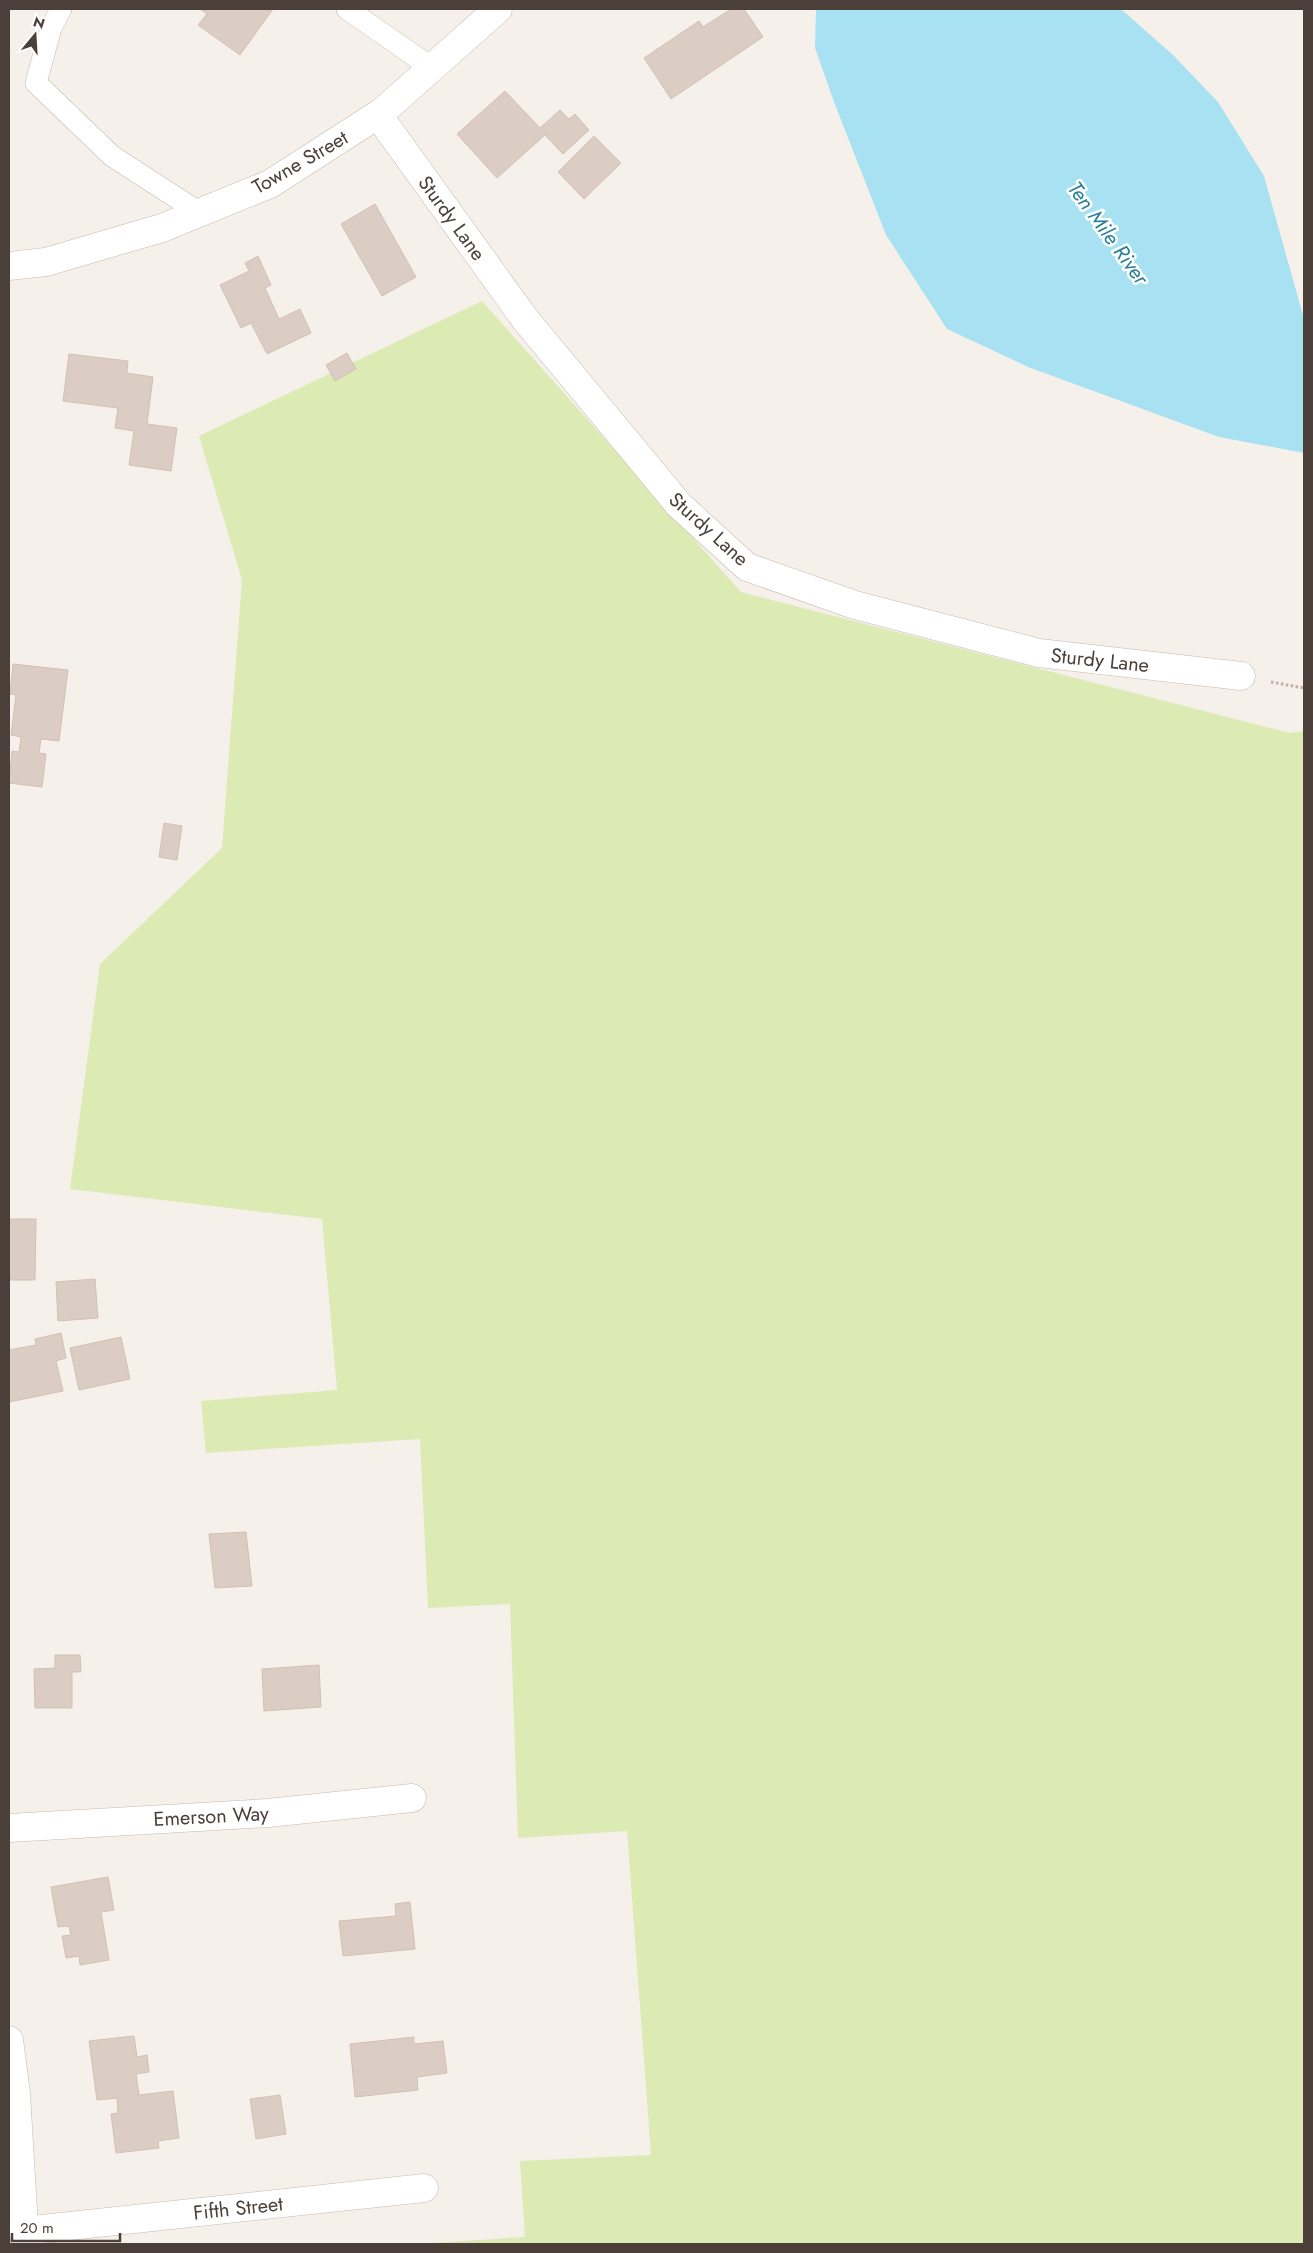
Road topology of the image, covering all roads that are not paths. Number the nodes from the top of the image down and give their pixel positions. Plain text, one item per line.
1 (61, 9) edge
2 (347, 9) edge
3 (498, 9) edge
4 (432, 68) junction
5 (378, 115) junction
6 (200, 213) junction
7 (9, 266) edge
8 (1241, 676) dead end
9 (412, 1798) dead end
10 (9, 1828) edge
11 (9, 2040) edge
12 (424, 2188) dead end
13 (24, 2237) edge

1 - 6 lane
2 - 4 lane
3 - 4 street, Towne Street
4 - 5 street, Towne Street
5 - 6 street, Towne Street
5 - 8 street, Sturdy Lane
6 - 7 street, Towne Street
9 - 10 street, Emerson Way
11 - 13 street
12 - 13 street, Fifth Street

